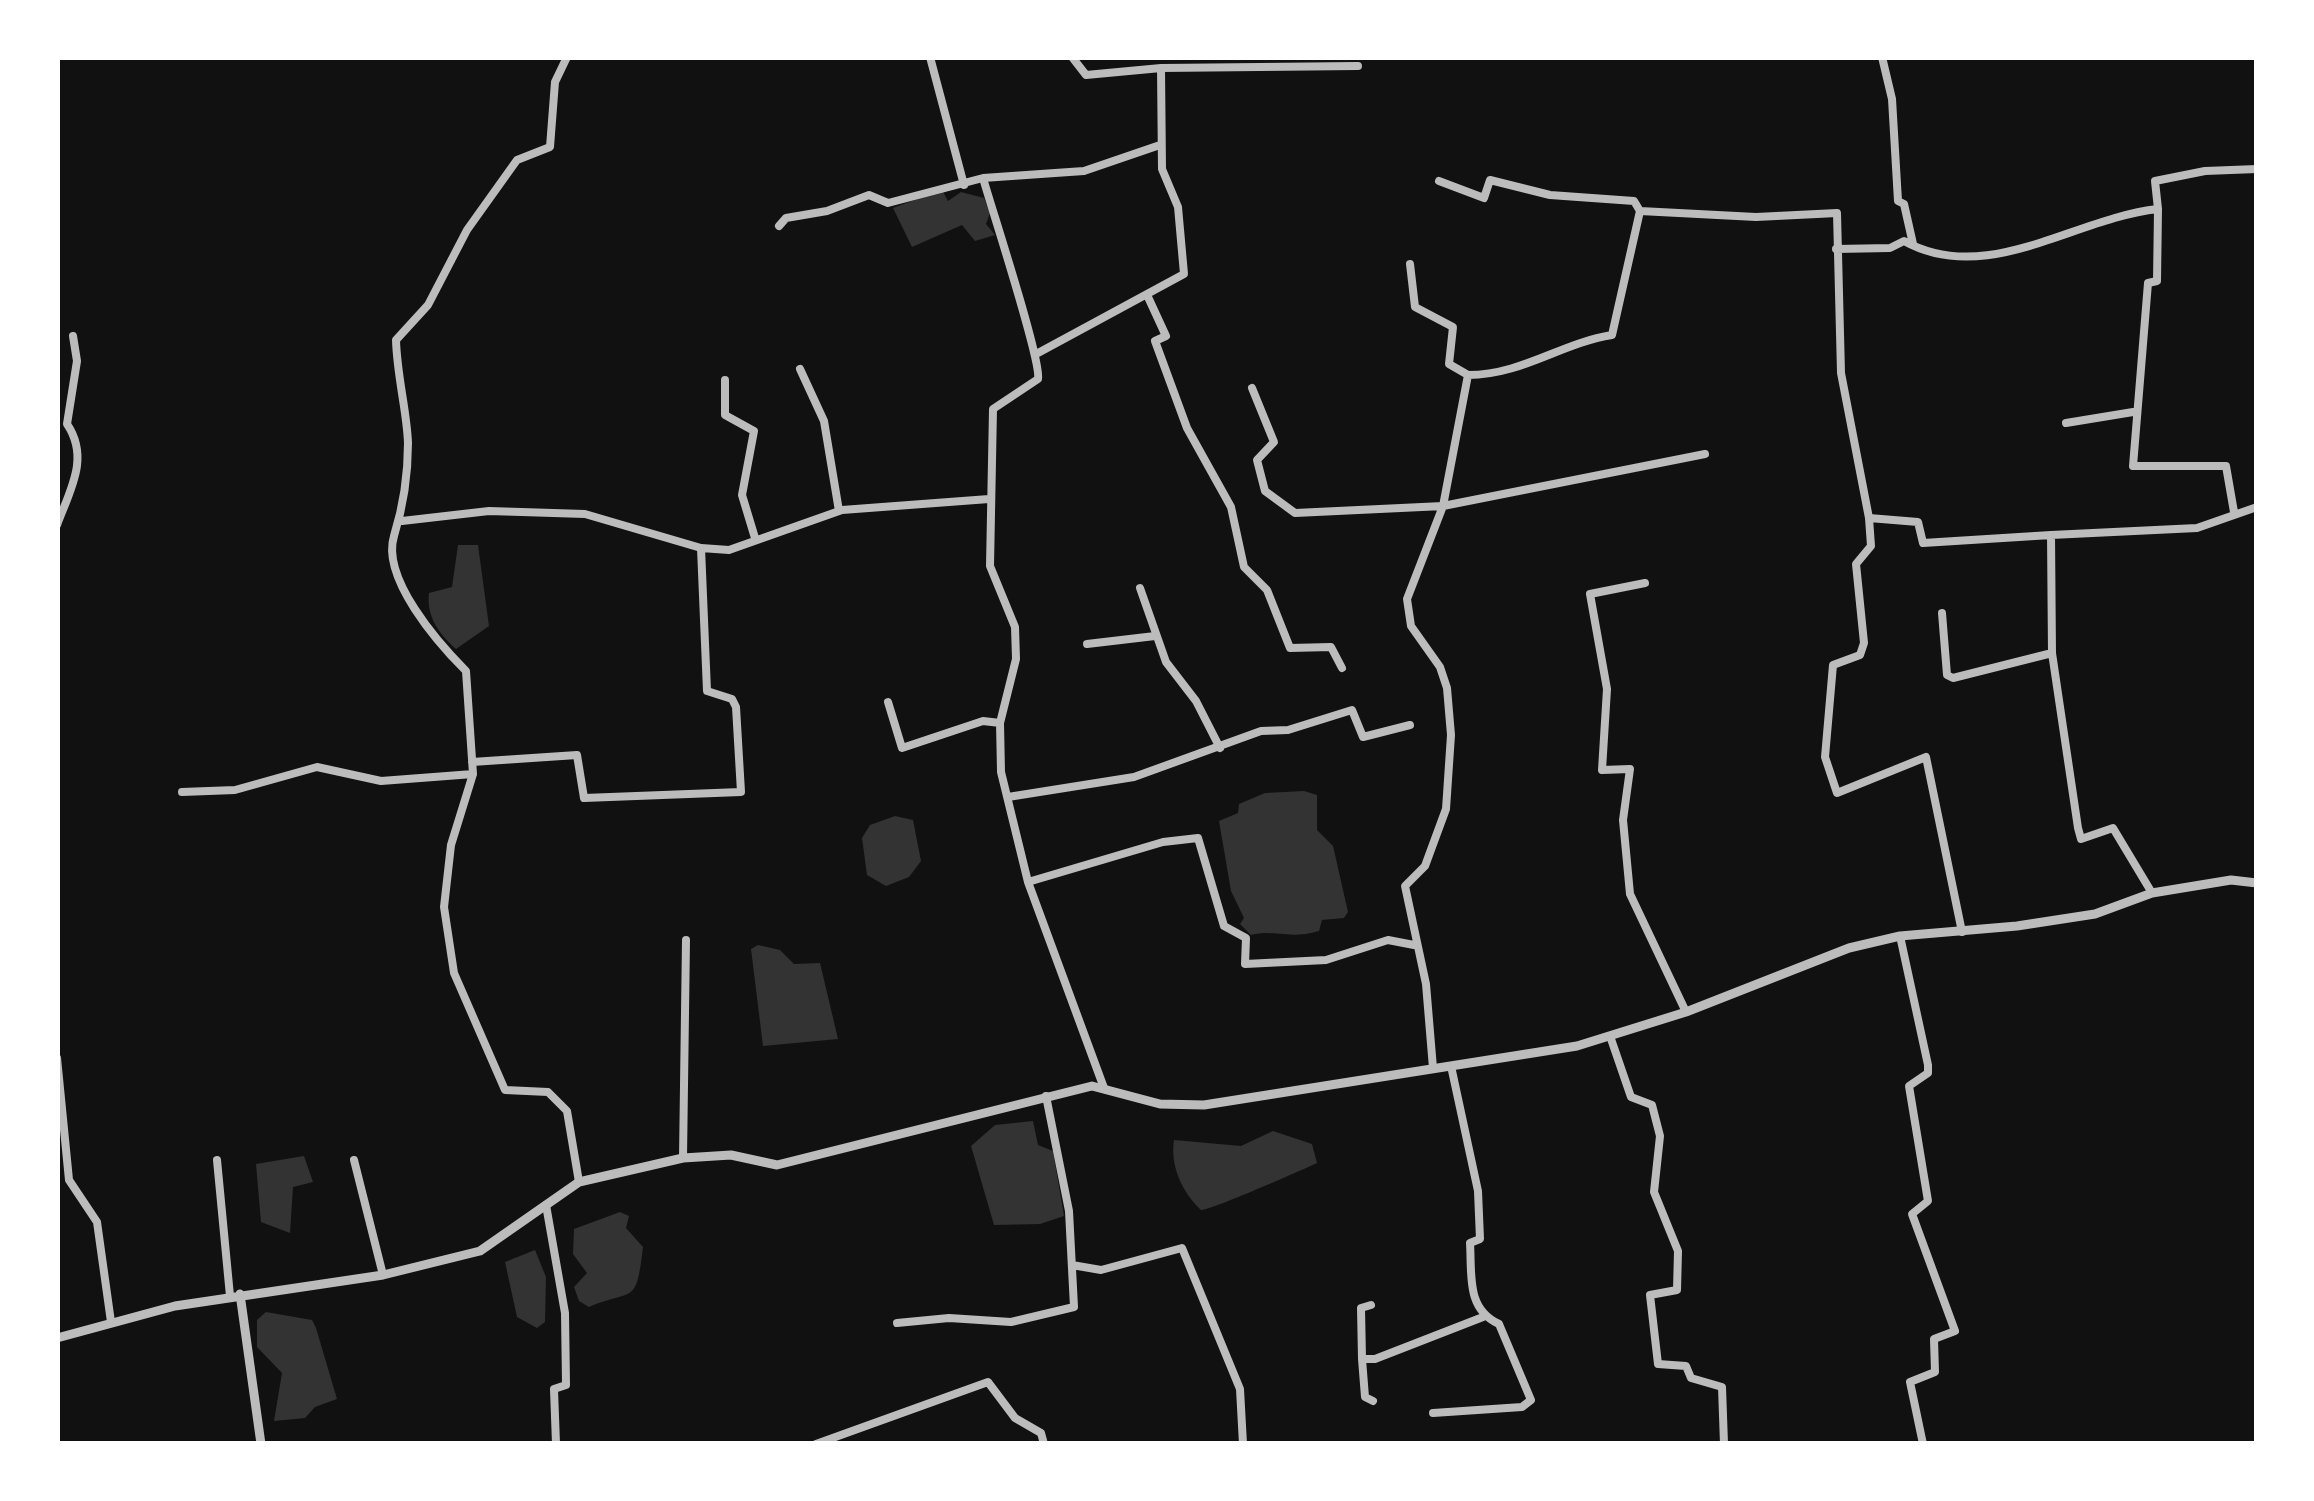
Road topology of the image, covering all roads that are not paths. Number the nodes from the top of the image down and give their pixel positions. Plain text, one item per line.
1 (566, 57) edge
2 (930, 57) edge
3 (1072, 57) edge
4 (1882, 57) edge
5 (1358, 66) dead end
6 (1161, 68) junction
7 (1160, 145) junction
8 (2257, 169) edge
9 (983, 178) junction
10 (1439, 182) dead end
11 (964, 184) junction
12 (2158, 208) junction
13 (1640, 211) junction
14 (779, 226) dead end
15 (1913, 246) junction
16 (1836, 249) junction
17 (1410, 264) dead end
18 (1148, 297) junction
19 (73, 337) dead end
20 (1038, 353) junction
21 (800, 369) dead end
22 (1468, 375) junction
23 (725, 380) dead end
24 (1252, 388) dead end
25 (2134, 411) junction
26 (2066, 423) dead end
27 (1705, 454) dead end
28 (989, 499) junction
29 (1443, 506) junction
30 (2257, 507) edge
31 (839, 511) junction
32 (2234, 512) junction
33 (1869, 518) junction
34 (402, 520) junction
35 (57, 525) edge
36 (2051, 535) junction
37 (754, 538) junction
38 (701, 548) junction
39 (1645, 583) dead end
40 (1140, 588) dead end
41 (1942, 613) dead end
42 (1155, 636) junction
43 (1087, 644) dead end
44 (2052, 653) junction
45 (1342, 668) dead end
46 (888, 702) dead end
47 (1000, 723) junction
48 (1410, 725) dead end
49 (1220, 748) junction
50 (472, 762) junction
51 (472, 774) junction
52 (182, 792) dead end
53 (1008, 797) junction
54 (1028, 882) junction
55 (2257, 883) edge
56 (2152, 893) junction
57 (1962, 934) junction
58 (1900, 936) junction
59 (686, 940) dead end
60 (1414, 945) junction
61 (1686, 1012) junction
62 (1610, 1036) junction
63 (57, 1058) edge
64 (1451, 1064) junction
65 (1432, 1068) junction
66 (1104, 1088) junction
67 (1046, 1096) junction
68 (683, 1158) junction
69 (217, 1160) dead end
70 (354, 1160) dead end
71 (579, 1182) junction
72 (546, 1205) junction
73 (1072, 1265) junction
74 (382, 1275) junction
75 (235, 1295) junction
76 (1371, 1305) dead end
77 (1484, 1317) junction
78 (112, 1322) junction
79 (897, 1323) dead end
80 (57, 1338) edge
81 (1362, 1359) junction
82 (1373, 1401) dead end
83 (1433, 1413) dead end
84 (261, 1444) edge
85 (556, 1444) edge
86 (816, 1444) edge
87 (1044, 1444) edge
88 (1244, 1444) edge
89 (1724, 1444) edge
90 (1923, 1444) edge

1 - 34 street
2 - 11 street
3 - 6 street
4 - 15 street
5 - 6 street
6 - 7 street
7 - 9 street
7 - 18 street
8 - 12 street
9 - 11 street
9 - 20 street
10 - 13 street
11 - 14 street
12 - 15 street
12 - 25 street
13 - 16 street
13 - 22 street
15 - 16 street
16 - 33 street
17 - 22 street
18 - 20 street
18 - 45 street
19 - 35 street
20 - 28 street
21 - 31 street
22 - 29 street
23 - 37 street
24 - 29 street
25 - 26 street
25 - 32 street
27 - 29 street
28 - 31 street
28 - 47 street
29 - 60 street
30 - 32 street
31 - 37 street
32 - 36 street
33 - 36 street
33 - 57 street
34 - 38 street
34 - 50 street
36 - 44 street
37 - 38 street
38 - 50 street
39 - 61 street
40 - 42 street
41 - 44 street
42 - 43 street
42 - 49 street
44 - 56 street
46 - 47 street
47 - 53 street
48 - 49 street
49 - 53 street
50 - 51 street
51 - 52 street
51 - 71 street
53 - 54 street
54 - 60 street
54 - 66 street
55 - 56 street
56 - 57 street
57 - 58 street
58 - 61 street
58 - 90 street
59 - 68 street
60 - 65 street
61 - 62 street
62 - 64 street
62 - 89 street
63 - 78 street
64 - 65 street
64 - 77 street
65 - 66 street
66 - 67 street
67 - 68 street
67 - 73 street
68 - 71 street
69 - 75 street
70 - 74 street
71 - 72 street
72 - 74 street
72 - 85 street
73 - 79 street
73 - 88 street
74 - 75 street
75 - 78 street
75 - 84 street
76 - 81 street
77 - 81 street
77 - 83 street
78 - 80 street
81 - 82 street
86 - 87 street

